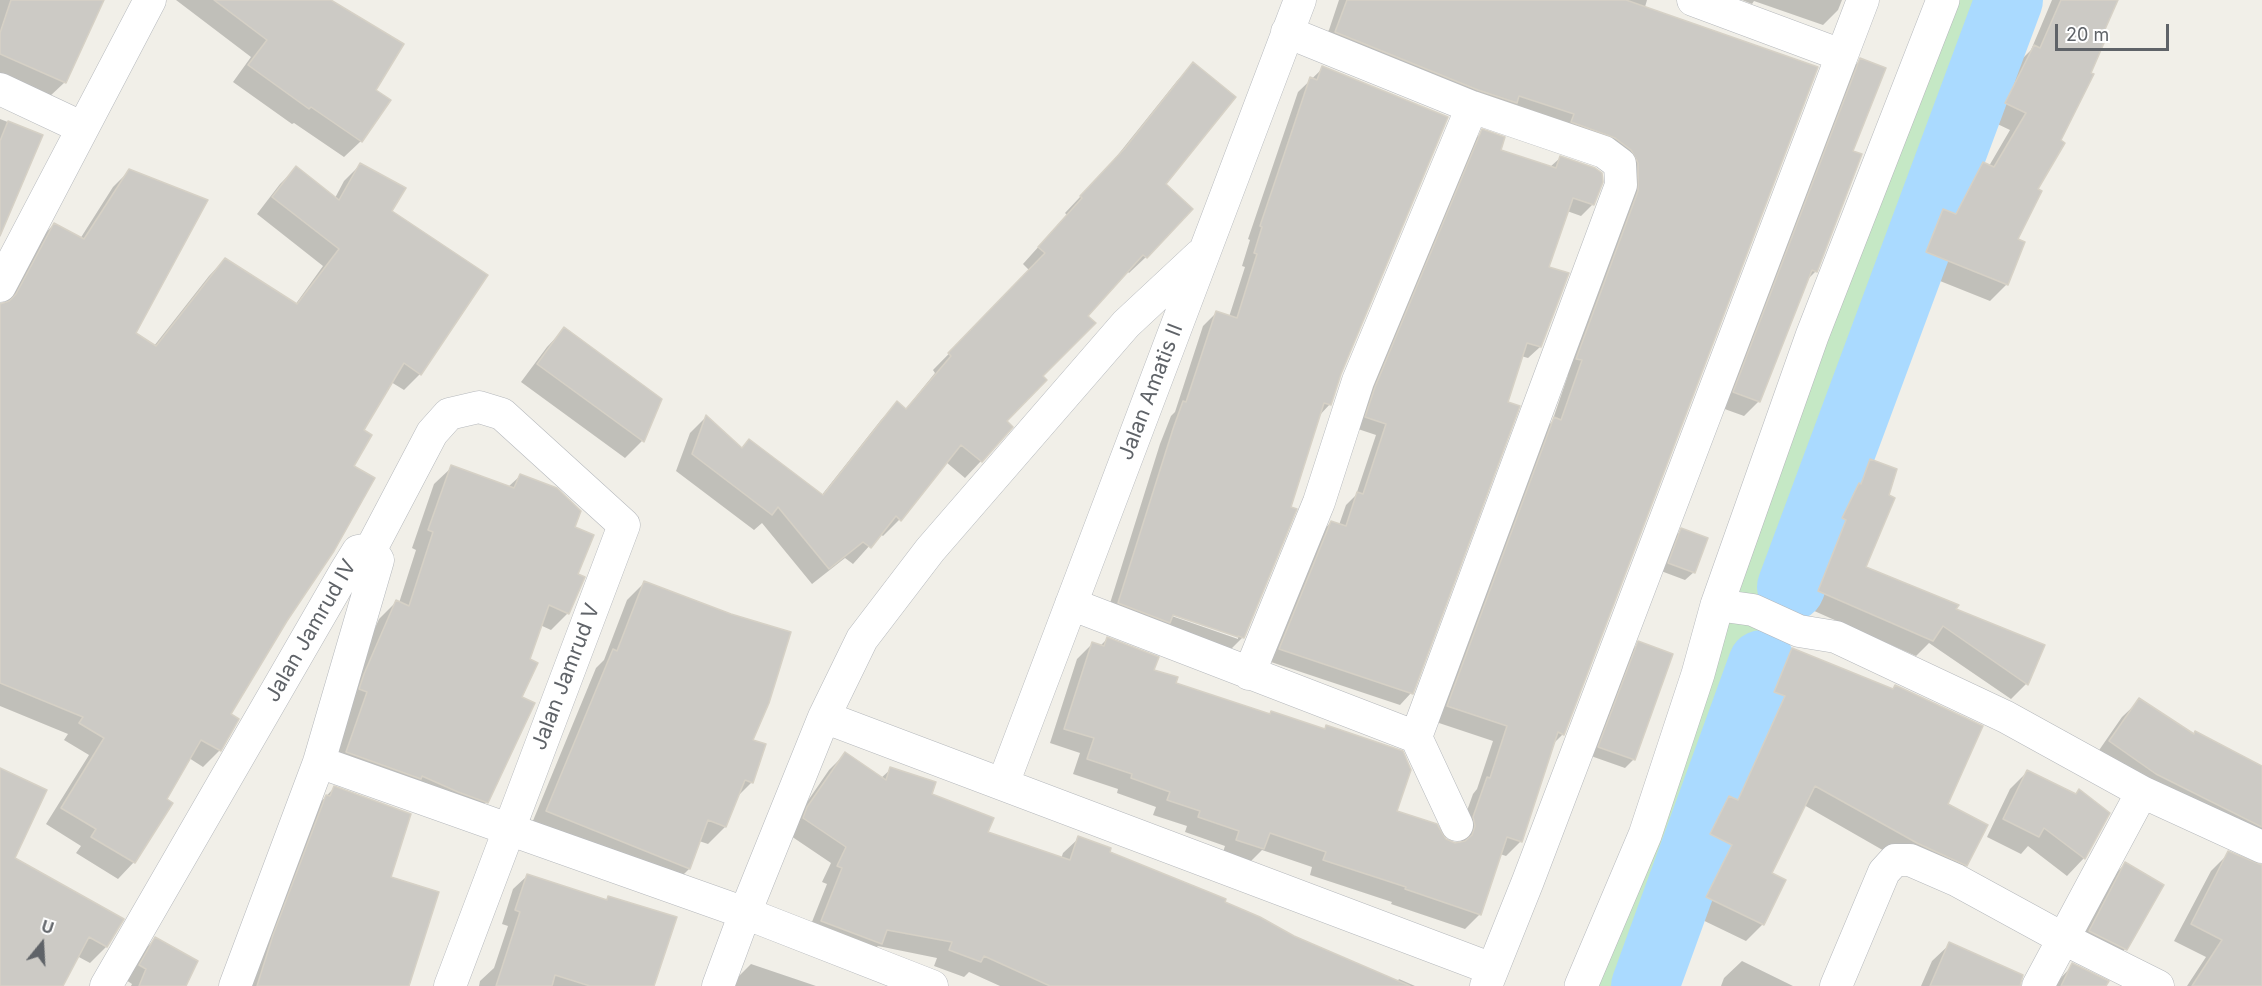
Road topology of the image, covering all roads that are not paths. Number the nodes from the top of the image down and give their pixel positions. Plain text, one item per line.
1 (150, 0) edge
2 (1300, 0) edge
3 (1693, 0) edge
4 (1863, 0) edge
5 (1943, 0) edge
6 (1287, 32) junction
7 (1842, 55) junction
8 (0, 89) edge
9 (1472, 107) junction
10 (83, 128) junction
11 (1205, 250) junction
12 (0, 286) edge
13 (624, 525) joint
14 (371, 549) junction
15 (1071, 604) junction
16 (1717, 605) junction
17 (1250, 674) junction
18 (824, 717) junction
19 (1416, 737) junction
20 (319, 762) junction
21 (1003, 784) junction
22 (2142, 792) junction
23 (1457, 825) dead end
24 (507, 830) junction
25 (2262, 847) edge
26 (745, 912) junction
27 (2064, 939) junction
28 (1489, 977) edge
29 (106, 986) edge
30 (235, 986) edge
31 (450, 986) edge
32 (718, 986) edge
33 (932, 986) edge
34 (1581, 986) edge
35 (1836, 986) edge
36 (2038, 986) edge
37 (2158, 986) edge

1 - 10 street
2 - 6 street, Jalan Amatis II
3 - 7 street
4 - 7 street
5 - 16 street
6 - 9 street
6 - 11 street, Jalan Amatis II
7 - 28 street
8 - 10 street
9 - 17 street
9 - 19 street
10 - 12 street
11 - 15 street, Jalan Amatis II
11 - 18 street
13 - 14 street, Jalan Jamrud IV
13 - 24 street, Jalan Jamrud V
14 - 20 street
14 - 29 street, Jalan Jamrud IV
15 - 17 street
15 - 21 street, Jalan Amatis II
16 - 22 street
16 - 34 street
17 - 19 street
18 - 21 street
18 - 26 street
19 - 23 street
20 - 24 street
20 - 30 street
21 - 28 street
22 - 25 street
22 - 27 street
24 - 26 street
24 - 31 street, Jalan Jamrud V
26 - 32 street
26 - 33 street
27 - 35 street
27 - 36 street
27 - 37 street

